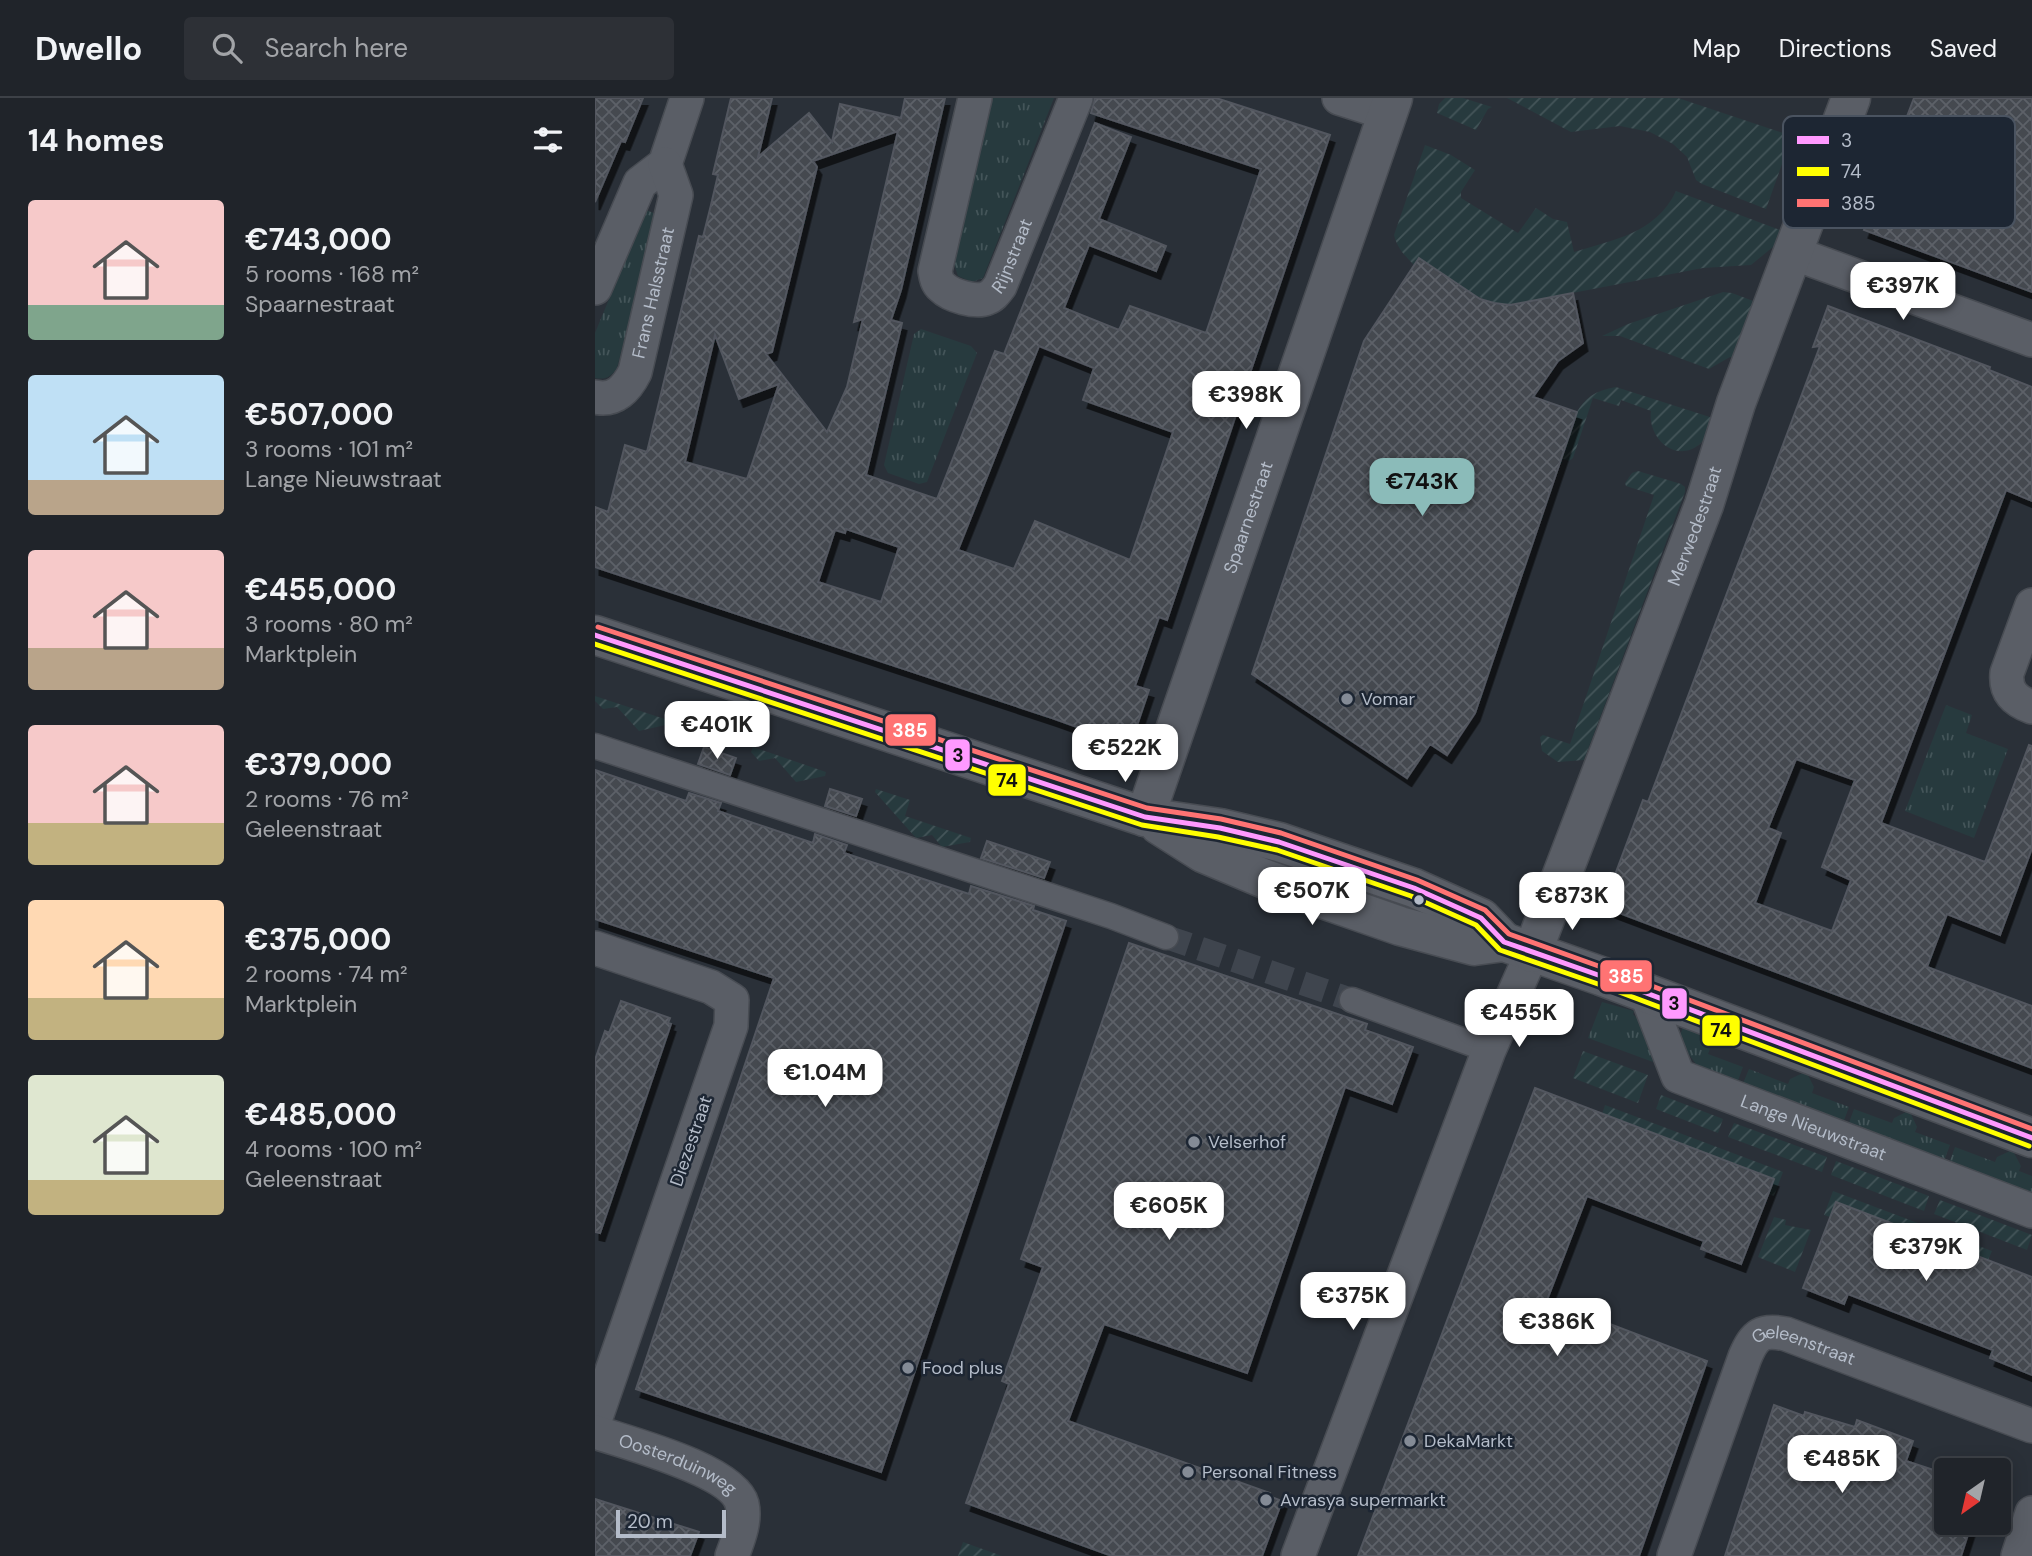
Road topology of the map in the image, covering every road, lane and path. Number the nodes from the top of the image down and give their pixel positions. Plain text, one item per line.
1 (688, 98) edge
2 (975, 98) edge
3 (1076, 98) edge
4 (1339, 98) edge
5 (1851, 98) edge
6 (1389, 106) edge
7 (1844, 116) edge
8 (665, 164) junction
9 (1802, 228) edge
10 (1793, 253) junction
11 (595, 288) edge
12 (2032, 340) edge
13 (595, 397) edge
14 (2032, 605) edge
15 (595, 635) edge
16 (2032, 707) edge
17 (595, 746) edge
18 (1145, 817) junction
19 (1166, 937) tunnel mouth
20 (1518, 947) junction
21 (595, 948) edge
22 (1646, 993) junction
23 (1352, 1000) tunnel mouth
24 (1489, 1050) junction
25 (2032, 1138) edge
26 (2032, 1211) edge
27 (595, 1420) edge
28 (2032, 1426) edge
29 (595, 1432) edge
30 (2032, 1513) edge
31 (732, 1556) edge
32 (1298, 1556) edge
33 (1674, 1556) edge
34 (2018, 1556) edge

1 - 8 street
2 - 3 street, Rijnstraat
4 - 6 street
5 - 7 street, Merwedestraat
6 - 18 street, Spaarnestraat
8 - 11 street
8 - 13 street, Frans Halsstraat
9 - 10 street, Merwedestraat
10 - 12 street
10 - 20 street, Merwedestraat
14 - 16 street
15 - 18 street
17 - 19 street
18 - 20 street
20 - 22 street
20 - 24 street
21 - 27 street, Diezestraat
22 - 25 street
22 - 26 street, Lange Nieuwstraat
23 - 24 street
24 - 32 street
28 - 33 street, Geleenstraat
29 - 31 street, Oosterduinweg
30 - 34 street

